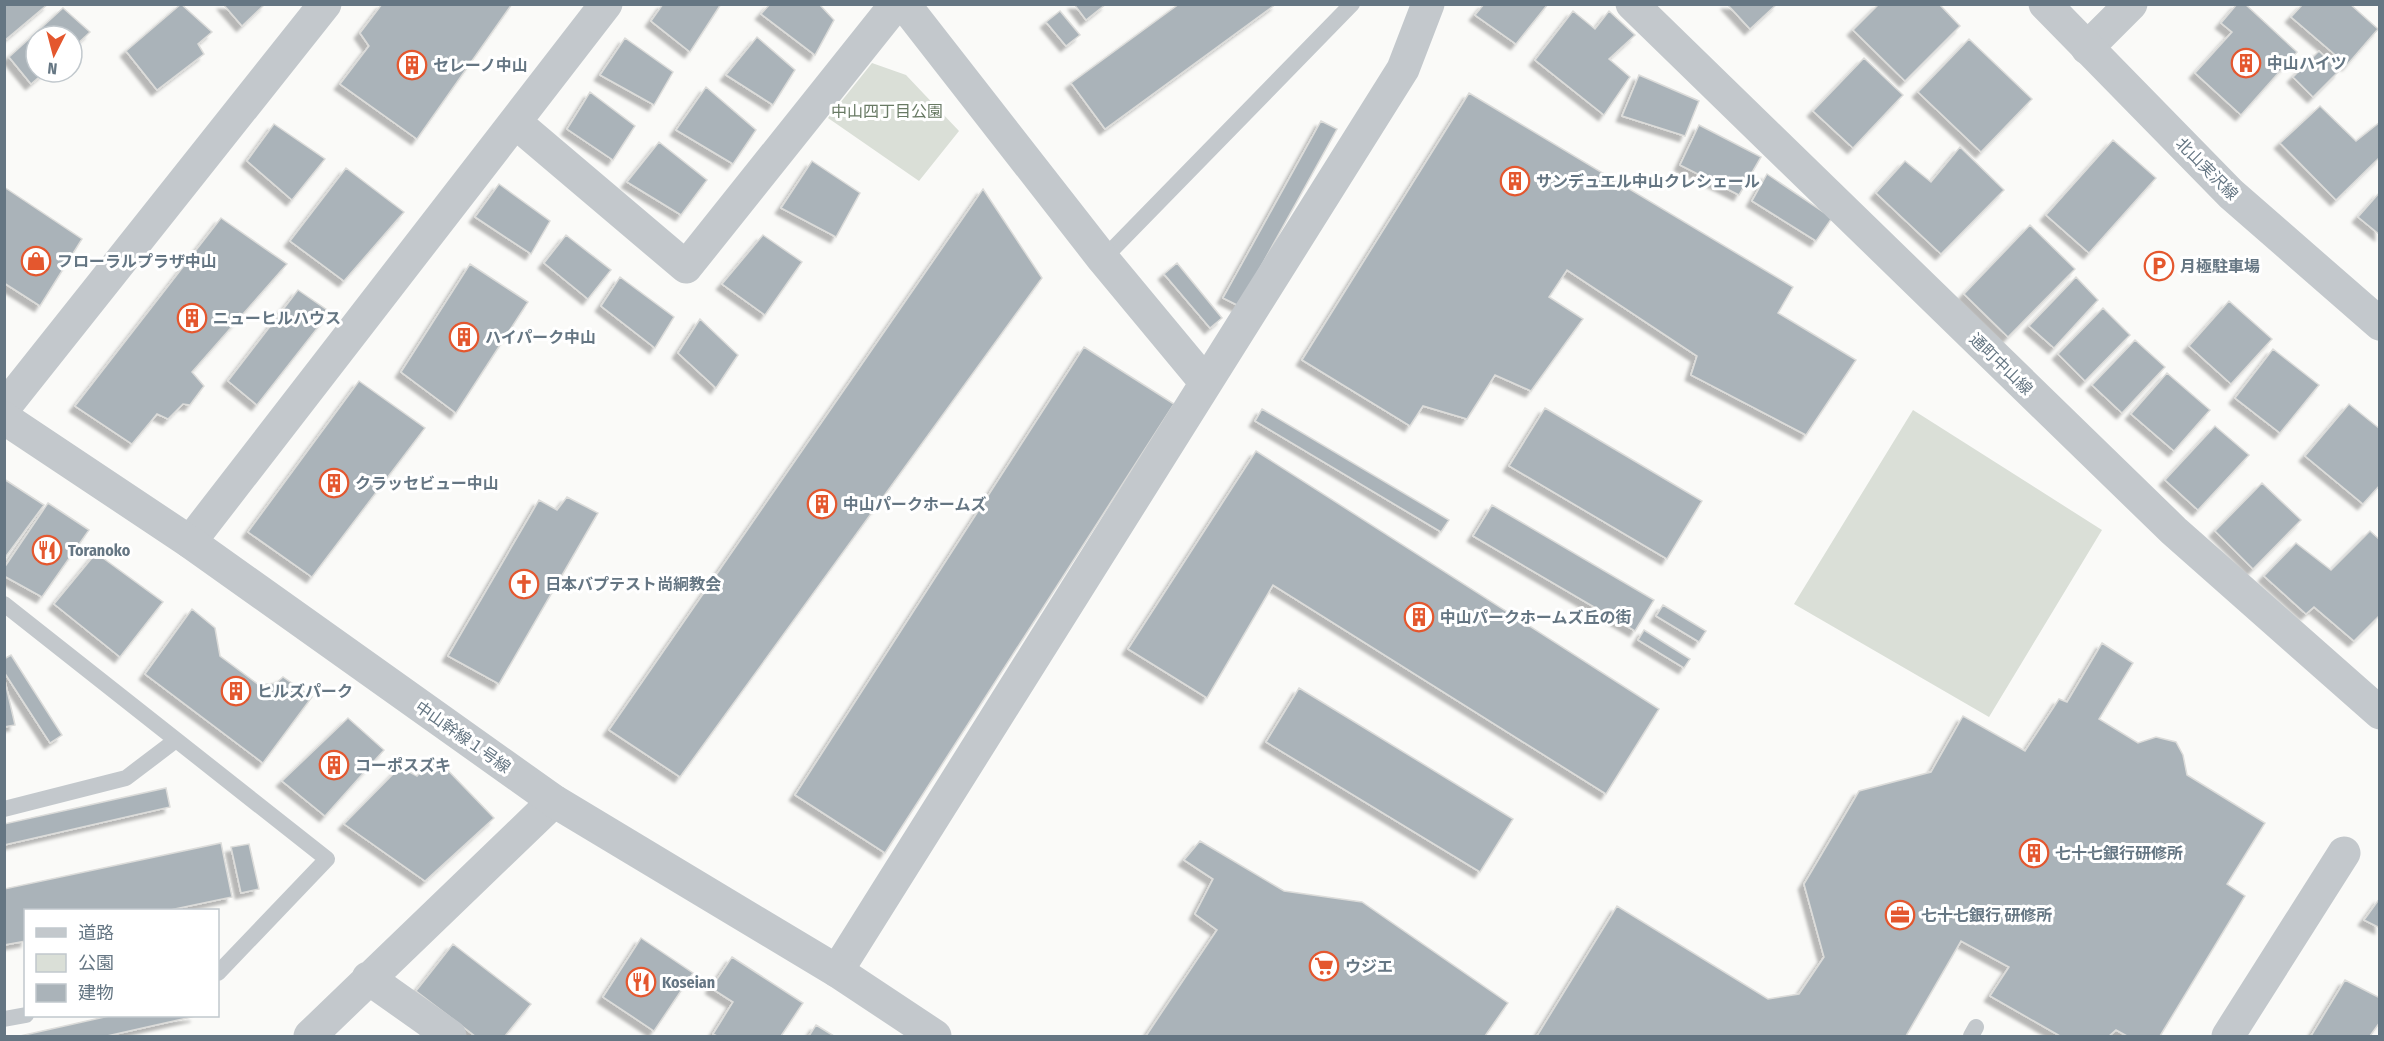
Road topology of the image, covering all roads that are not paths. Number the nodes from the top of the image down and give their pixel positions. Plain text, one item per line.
1 (325, 4) edge
2 (606, 4) edge
3 (896, 4) edge
4 (904, 4) edge
5 (1352, 4) edge
6 (1428, 4) edge
7 (1632, 4) edge
8 (2045, 4) edge
9 (2131, 4) edge
10 (2087, 48) junction
11 (515, 122) junction
12 (1103, 259) junction
13 (2379, 324) edge
14 (1206, 383) junction
15 (4, 408) edge
16 (4, 417) edge
17 (190, 542) junction
18 (4, 604) edge
19 (2379, 714) edge
20 (176, 740) junction
21 (554, 801) junction
22 (4, 809) edge
23 (2344, 854) dead end
24 (837, 970) junction
25 (219, 972) edge
26 (369, 978) junction
27 (24, 1015) edge
28 (4, 1019) edge
29 (310, 1036) edge
30 (450, 1036) edge
31 (935, 1036) edge
32 (2228, 1036) edge

1 - 15 street
2 - 11 street
3 - 11 street
4 - 12 street
5 - 12 lane
6 - 14 street
7 - 19 street, 通町中山線
8 - 10 street, 北山実沢線
9 - 10 street
10 - 13 street, 北山実沢線
11 - 17 street
12 - 14 street
14 - 24 street
16 - 17 street, 中山幹線１号線
17 - 21 street, 中山幹線１号線
18 - 20 lane
20 - 22 lane
20 - 25 lane
21 - 24 street, 中山幹線１号線
21 - 26 street
23 - 32 street
24 - 31 street, 中山幹線１号線
26 - 29 street
26 - 30 street
27 - 28 lane

